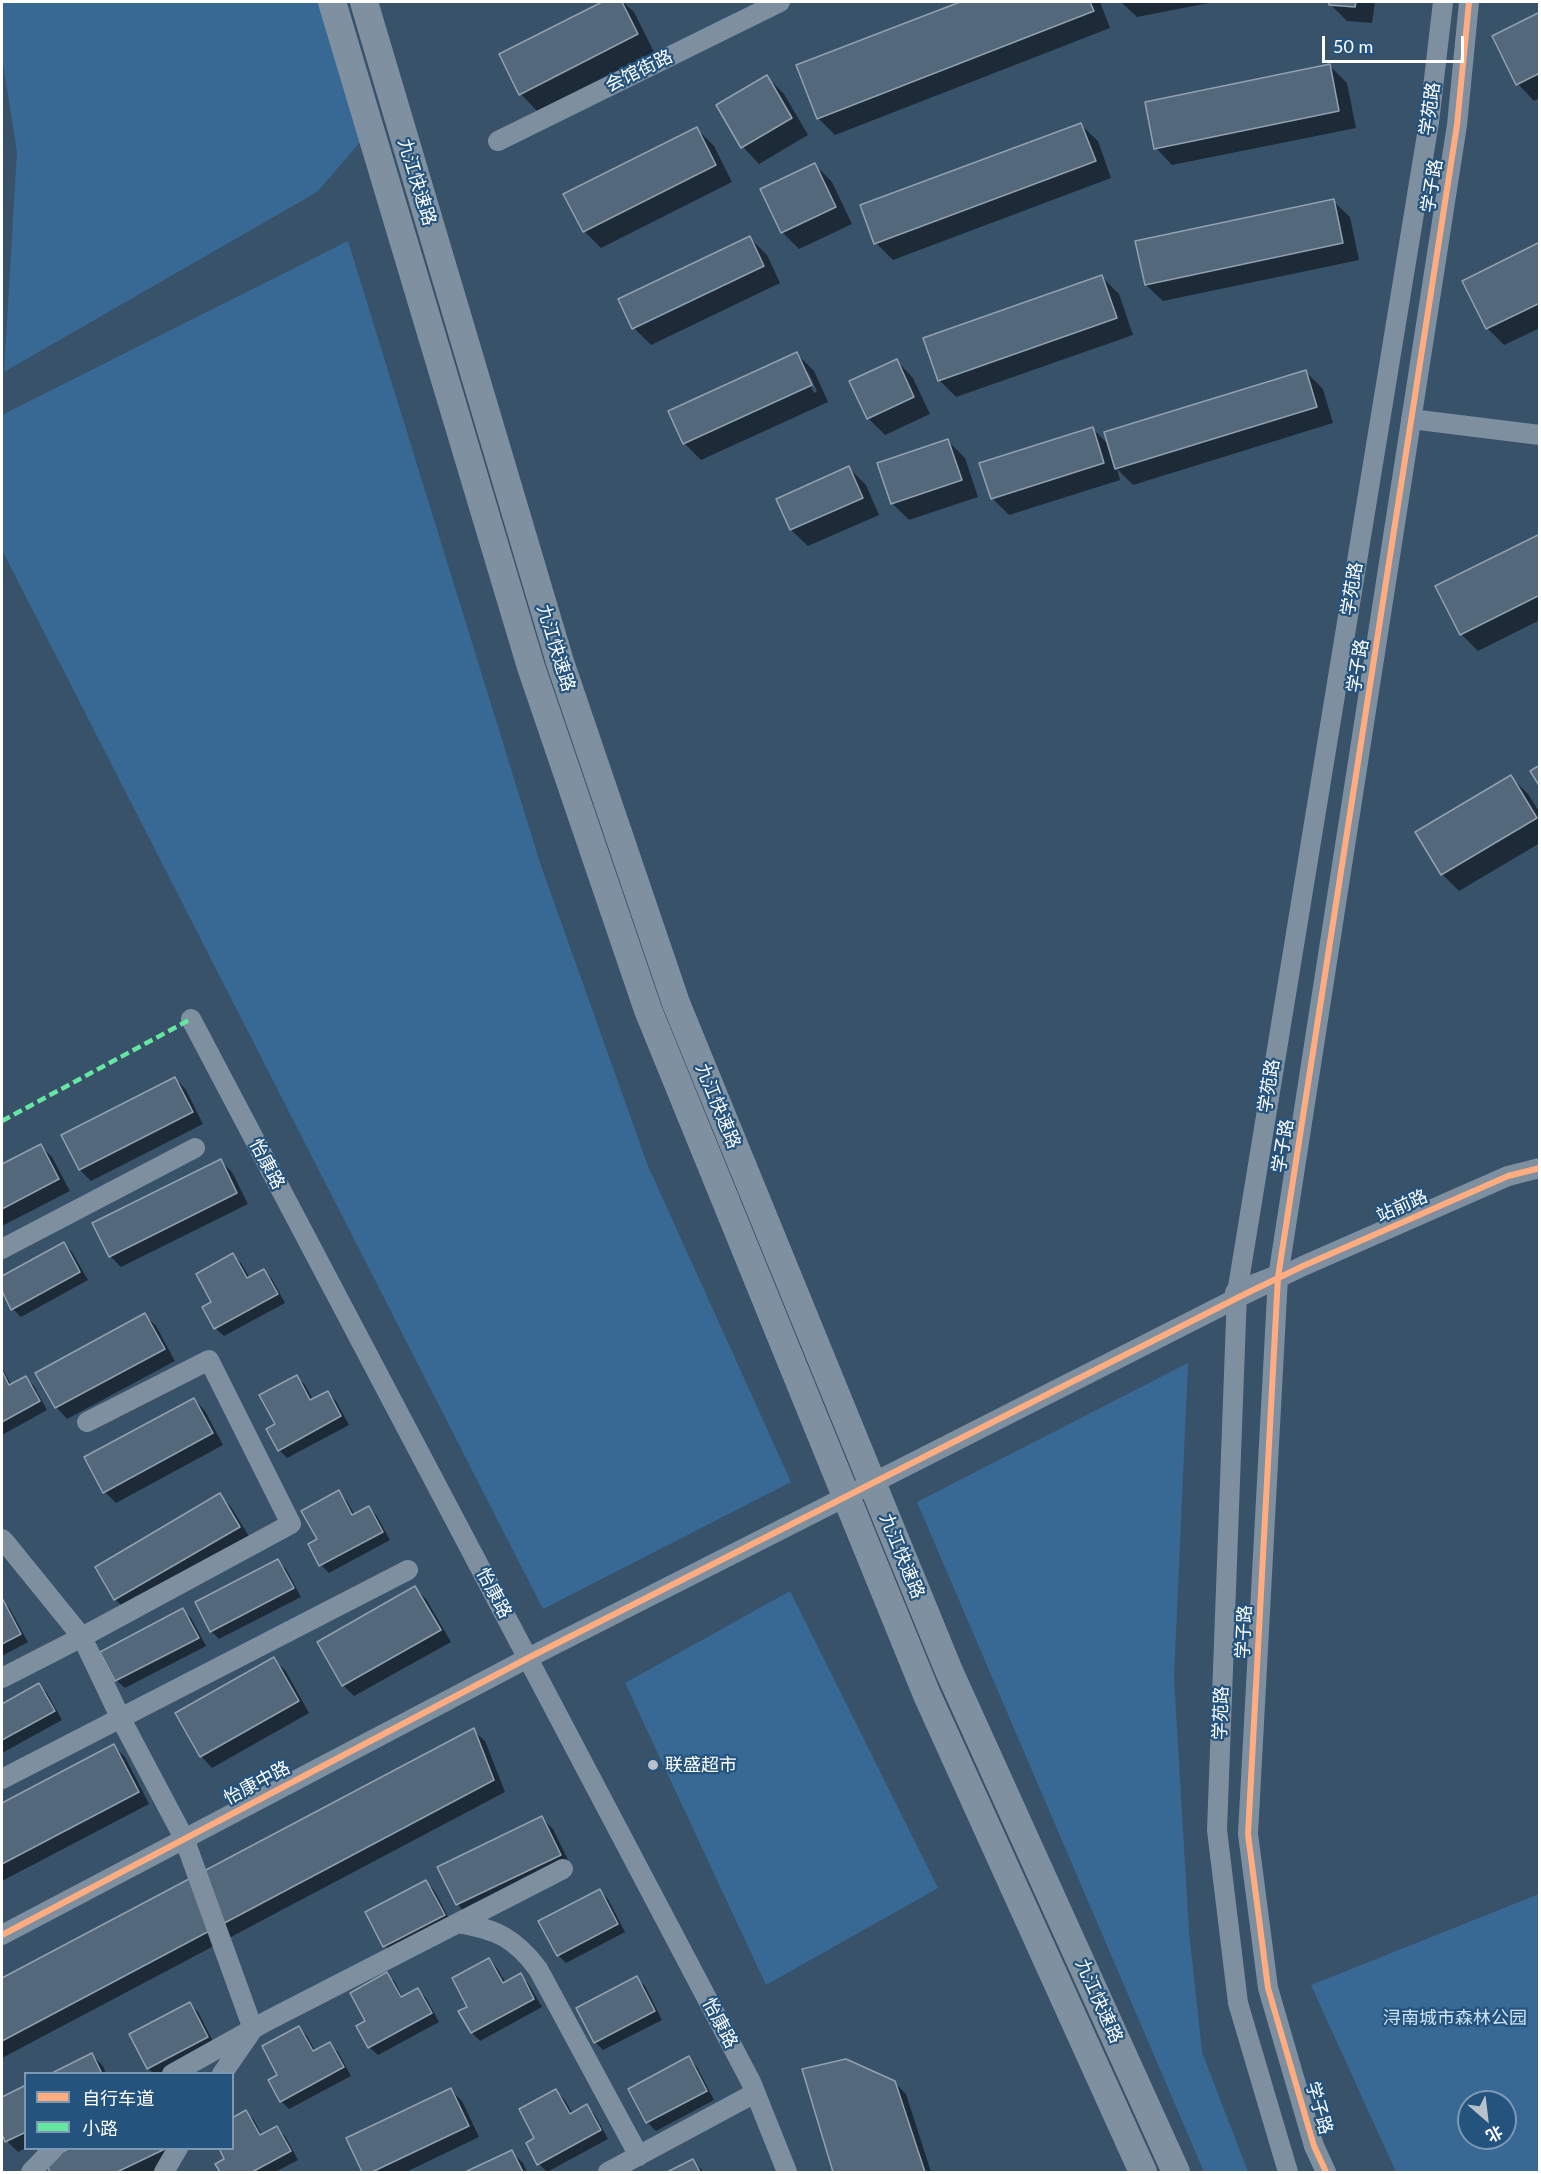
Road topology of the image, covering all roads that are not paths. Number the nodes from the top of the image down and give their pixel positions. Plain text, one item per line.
1 (332, 2) edge
2 (363, 2) edge
3 (780, 2) edge
4 (1443, 2) edge
5 (1469, 2) edge
6 (1457, 124) joint
7 (498, 141) dead end
8 (1411, 419) junction
9 (1539, 435) edge
10 (191, 1019) dead end
11 (195, 1148) dead end
12 (1539, 1168) edge
13 (2, 1249) edge
14 (1278, 1277) junction
15 (1237, 1293) junction
16 (87, 1422) dead end
17 (2, 1539) edge
18 (408, 1570) dead end
19 (82, 1637) junction
20 (528, 1658) junction
21 (2, 1678) edge
22 (121, 1719) junction
23 (2, 1779) edge
24 (184, 1838) junction
25 (563, 1869) dead end
26 (458, 1923) junction
27 (2, 1935) edge
28 (254, 2029) junction
29 (174, 2072) edge
30 (223, 2072) edge
31 (756, 2093) junction
32 (52, 2150) edge
33 (177, 2150) edge
34 (639, 2156) junction
35 (31, 2172) edge
36 (164, 2172) edge
37 (608, 2172) edge
38 (787, 2172) edge
39 (1143, 2172) edge
40 (1176, 2172) edge
41 (1288, 2172) edge
42 (1326, 2172) edge

1 - 39 highway, 九江快速路
2 - 40 highway, 九江快速路
3 - 7 street, 会馆街路
4 - 15 street, 学苑路
5 - 6 street, 学苑路
6 - 8 street, 学子路
8 - 9 street
8 - 14 street, 学子路
10 - 20 street, 怡康路
11 - 13 street
12 - 14 street, 站前路
14 - 15 main road
14 - 20 street, 站前路
14 - 42 street, 学子路
15 - 41 street, 学苑路
16 - 19 street
17 - 19 street
18 - 22 street
19 - 21 street
19 - 22 street
20 - 24 street, 怡康中路
20 - 31 street, 怡康路
22 - 23 street
22 - 24 street
24 - 27 street, 怡康中路
24 - 28 street
25 - 26 street
26 - 28 street
26 - 34 street
28 - 29 street
28 - 30 street
31 - 34 street
31 - 38 street, 怡康路
32 - 35 street
33 - 36 street
34 - 37 street

